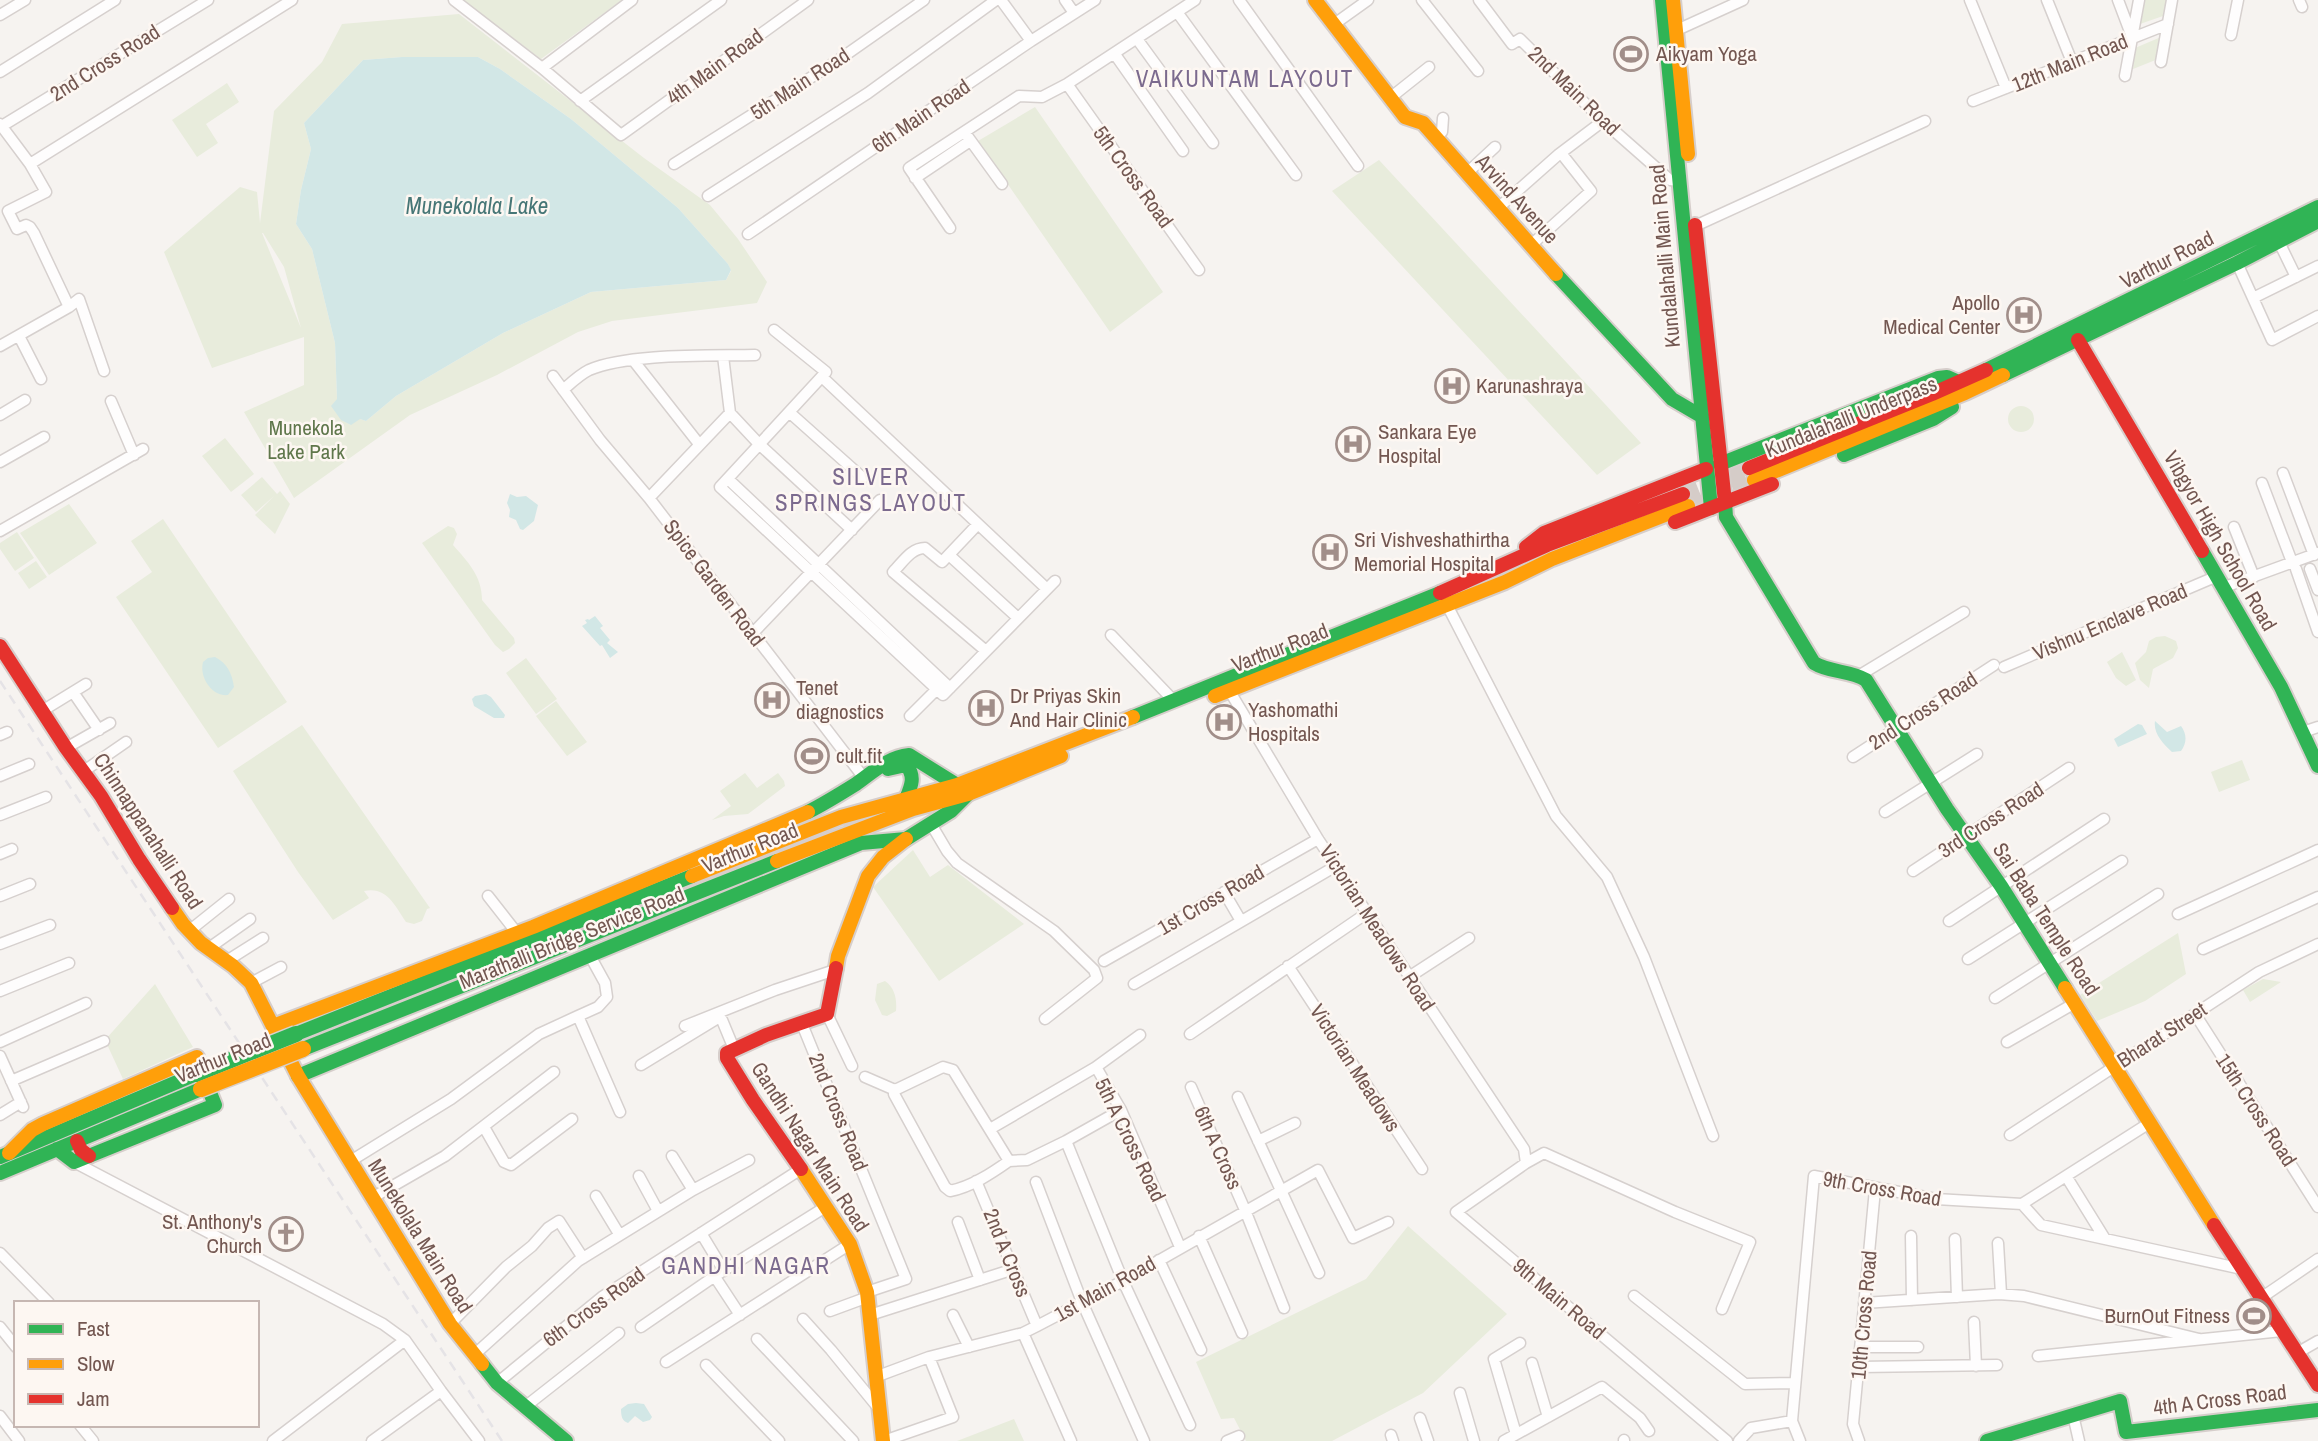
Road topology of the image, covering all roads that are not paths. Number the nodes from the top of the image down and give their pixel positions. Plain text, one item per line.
1 (25, 0) edge
2 (115, 0) edge
3 (208, 0) edge
4 (292, 0) edge
5 (454, 0) edge
6 (632, 0) edge
7 (721, 0) edge
8 (808, 0) edge
9 (924, 0) edge
10 (999, 0) edge
11 (1065, 0) edge
12 (1095, 0) edge
13 (1195, 0) edge
14 (1239, 0) edge
15 (1315, 0) edge
16 (1368, 0) edge
17 (1422, 0) edge
18 (1479, 0) edge
19 (1662, 0) edge
20 (1673, 0) edge
21 (1743, 0) edge
22 (1970, 0) edge
23 (2047, 0) edge
24 (2118, 0) edge
25 (2139, 0) edge
26 (2172, 0) edge
27 (2238, 0) edge
28 (1177, 12) junction
29 (1074, 13) junction
30 (0, 15) edge
31 (2168, 24) junction
32 (1333, 25) junction
33 (1677, 30) junction
34 (2231, 35) dead end
35 (1137, 38) junction
36 (2132, 38) junction
37 (1031, 41) junction
38 (1114, 53) junction
39 (2072, 62) junction
40 (2161, 62) dead end
41 (1429, 67) dead end
42 (542, 68) junction
43 (1478, 71) dead end
44 (0, 72) edge
45 (2125, 76) dead end
46 (1067, 84) junction
47 (2006, 89) junction
48 (1390, 98) junction
49 (1973, 101) dead end
50 (580, 102) junction
51 (1443, 118) dead end
52 (1603, 121) junction
53 (1925, 121) dead end
54 (1, 125) edge
55 (963, 131) junction
56 (1435, 137) junction
57 (971, 141) junction
58 (1213, 143) dead end
59 (1495, 147) dead end
60 (1183, 150) dead end
61 (1561, 153) junction
62 (30, 164) junction
63 (674, 164) dead end
64 (1357, 166) dead end
65 (1466, 173) junction
66 (1296, 175) dead end
67 (915, 178) junction
68 (1680, 181) junction
69 (1002, 184) dead end
70 (708, 196) dead end
71 (2318, 207) edge
72 (1497, 209) junction
73 (2318, 221) edge
74 (1695, 226) junction
75 (950, 228) dead end
76 (748, 234) dead end
77 (2278, 242) junction
78 (1531, 246) junction
79 (2232, 260) junction
80 (2317, 269) edge
81 (1199, 270) dead end
82 (2296, 277) junction
83 (2253, 298) junction
84 (69, 307) junction
85 (2318, 316) edge
86 (774, 330) dead end
87 (19, 336) junction
88 (2078, 340) junction
89 (0, 346) edge
90 (755, 355) dead end
91 (723, 356) junction
92 (632, 360) junction
93 (104, 371) dead end
94 (553, 376) dead end
95 (822, 377) junction
96 (41, 379) dead end
97 (1961, 387) junction
98 (563, 390) junction
99 (25, 400) dead end
100 (111, 401) dead end
101 (789, 412) junction
102 (730, 413) junction
103 (0, 415) edge
104 (1701, 416) junction
105 (44, 437) dead end
106 (699, 444) junction
107 (760, 444) junction
108 (0, 462) edge
109 (1707, 469) junction
110 (2283, 473) dead end
111 (1751, 474) tunnel mouth
112 (863, 478) dead end
113 (728, 479) junction
114 (2262, 483) dead end
115 (649, 498) junction
116 (880, 500) dead end
117 (1716, 509) junction
118 (978, 524) junction
119 (2234, 527) dead end
120 (852, 530) junction
121 (0, 531) edge
122 (2316, 554) edge
123 (949, 555) junction
124 (1518, 558) junction
125 (2294, 566) junction
126 (2310, 569) dead end
127 (816, 570) junction
128 (1520, 575) junction
129 (2254, 576) junction
130 (2219, 583) junction
131 (2318, 590) edge
132 (1447, 605) junction
133 (1964, 612) dead end
134 (1018, 618) junction
135 (2318, 632) edge
136 (753, 633) junction
137 (1111, 635) dead end
138 (0, 646) edge
139 (986, 651) junction
140 (1999, 666) joint
141 (1860, 675) junction
142 (86, 684) dead end
143 (943, 691) junction
144 (1230, 691) junction
145 (73, 692) junction
146 (1174, 701) junction
147 (42, 711) junction
148 (910, 716) dead end
149 (110, 723) dead end
150 (1896, 728) junction
151 (2311, 729) edge
152 (99, 730) junction
153 (126, 742) dead end
154 (66, 748) junction
155 (1977, 754) dead end
156 (1853, 757) dead end
157 (29, 764) dead end
158 (2318, 766) edge
159 (2069, 768) dead end
160 (84, 771) junction
161 (0, 776) edge
162 (864, 778) junction
163 (1931, 783) junction
164 (963, 790) junction
165 (46, 797) dead end
166 (906, 799) junction
167 (1885, 812) dead end
168 (0, 815) edge
169 (2104, 820) dead end
170 (880, 821) junction
171 (931, 824) junction
172 (1967, 836) junction
173 (905, 839) junction
174 (1318, 839) junction
175 (12, 849) dead end
176 (2318, 850) edge
177 (0, 854) edge
178 (2122, 861) dead end
179 (1336, 866) junction
180 (1913, 872) dead end
181 (30, 884) dead end
182 (2001, 886) junction
183 (1224, 892) junction
184 (2158, 894) dead end
185 (0, 896) edge
186 (488, 896) dead end
187 (2318, 897) edge
188 (229, 899) dead end
189 (1367, 913) junction
190 (2178, 914) dead end
191 (250, 919) dead end
192 (1241, 921) junction
193 (1949, 921) dead end
194 (2025, 924) junction
195 (50, 925) dead end
196 (189, 931) junction
197 (517, 933) junction
198 (262, 938) dead end
199 (1469, 938) dead end
200 (0, 944) edge
201 (2318, 944) edge
202 (209, 948) junction
203 (2203, 949) dead end
204 (589, 954) junction
205 (1968, 959) dead end
206 (1104, 961) dead end
207 (225, 962) junction
208 (69, 963) dead end
209 (2050, 964) junction
210 (1287, 966) junction
211 (281, 967) dead end
212 (835, 970) junction
213 (1409, 977) junction
214 (251, 983) junction
215 (1134, 984) dead end
216 (0, 991) edge
217 (1995, 999) dead end
218 (86, 1003) dead end
219 (2075, 1003) junction
220 (827, 1014) junction
221 (2195, 1014) junction
222 (578, 1016) junction
223 (1045, 1019) dead end
224 (802, 1024) junction
225 (273, 1026) junction
226 (685, 1026) dead end
227 (1190, 1034) dead end
228 (1140, 1035) dead end
229 (104, 1041) dead end
230 (0, 1042) edge
231 (2007, 1042) dead end
232 (734, 1049) junction
233 (0, 1056) edge
234 (641, 1065) dead end
235 (852, 1066) dead end
236 (2115, 1066) junction
237 (1096, 1067) junction
238 (554, 1072) dead end
239 (298, 1076) junction
240 (865, 1077) dead end
241 (11, 1081) junction
242 (203, 1081) junction
243 (1191, 1087) dead end
244 (895, 1090) junction
245 (1238, 1097) dead end
246 (1121, 1110) junction
247 (620, 1112) dead end
248 (0, 1115) edge
249 (572, 1119) dead end
250 (2151, 1122) junction
251 (1295, 1123) dead end
252 (484, 1127) junction
253 (990, 1129) junction
254 (1713, 1136) dead end
255 (2010, 1136) dead end
256 (77, 1141) junction
257 (1066, 1141) junction
258 (1258, 1142) junction
259 (57, 1149) junction
260 (4, 1155) edge
261 (672, 1156) dead end
262 (81, 1159) junction
263 (749, 1160) dead end
264 (1009, 1161) junction
265 (349, 1162) junction
266 (1526, 1163) junction
267 (801, 1169) junction
268 (1422, 1169) dead end
269 (0, 1172) edge
270 (639, 1176) dead end
271 (2066, 1176) junction
272 (975, 1181) junction
273 (1036, 1182) dead end
274 (1875, 1189) junction
275 (693, 1190) junction
276 (1281, 1191) junction
277 (596, 1196) dead end
278 (372, 1198) junction
279 (2022, 1204) junction
280 (827, 1206) junction
281 (2318, 1207) edge
282 (1245, 1210) junction
283 (658, 1211) junction
284 (958, 1222) dead end
285 (1388, 1222) dead end
286 (701, 1233) junction
287 (619, 1234) junction
288 (1199, 1236) junction
289 (1911, 1236) dead end
290 (1955, 1239) dead end
291 (2105, 1239) junction
292 (1998, 1243) dead end
293 (850, 1244) junction
294 (1180, 1247) junction
295 (0, 1253) edge
296 (583, 1258) junction
297 (2318, 1259) edge
298 (1159, 1260) junction
299 (1014, 1269) junction
300 (2242, 1269) junction
301 (1319, 1273) dead end
302 (720, 1274) junction
303 (981, 1280) junction
304 (1123, 1280) junction
305 (867, 1294) junction
306 (2001, 1294) junction
307 (1634, 1296) dead end
308 (1957, 1297) junction
309 (2261, 1298) junction
310 (1912, 1300) junction
311 (46, 1301) edge
312 (1082, 1302) junction
313 (1864, 1303) junction
314 (1284, 1308) dead end
315 (1722, 1309) dead end
316 (830, 1311) dead end
317 (740, 1315) junction
318 (870, 1315) junction
319 (953, 1315) dead end
320 (803, 1319) dead end
321 (1974, 1322) dead end
322 (450, 1324) junction
323 (1037, 1326) junction
324 (0, 1327) edge
325 (641, 1327) dead end
326 (2282, 1331) junction
327 (619, 1332) dead end
328 (1023, 1333) junction
329 (1242, 1333) dead end
330 (757, 1339) dead end
331 (2199, 1339) junction
332 (405, 1340) junction
333 (2318, 1341) edge
334 (1520, 1343) dead end
335 (14, 1344) edge
336 (1862, 1347) junction
337 (1918, 1347) dead end
338 (969, 1348) junction
339 (1201, 1350) dead end
340 (2297, 1353) junction
341 (474, 1355) junction
342 (2038, 1356) dead end
343 (929, 1357) junction
344 (666, 1362) dead end
345 (1532, 1363) dead end
346 (706, 1366) dead end
347 (1997, 1366) dead end
348 (1860, 1367) junction
349 (1976, 1367) junction
350 (878, 1376) junction
351 (1795, 1382) junction
352 (497, 1383) junction
353 (2318, 1385) edge
354 (441, 1391) junction
355 (1460, 1393) dead end
356 (526, 1406) junction
357 (2318, 1410) edge
358 (881, 1411) junction
359 (2073, 1415) junction
360 (0, 1416) edge
361 (1548, 1417) junction
362 (1420, 1418) dead end
363 (1792, 1421) junction
364 (1190, 1425) dead end
365 (82, 1427) edge
366 (1649, 1431) dead end
367 (1516, 1434) junction
368 (2024, 1435) edge
369 (1239, 1436) dead end
370 (2127, 1437) edge
371 (19, 1441) edge
372 (93, 1441) edge
373 (273, 1441) edge
374 (372, 1441) edge
375 (480, 1441) edge
376 (566, 1441) edge
377 (779, 1441) edge
378 (853, 1441) edge
379 (884, 1441) edge
380 (1071, 1441) edge
381 (1144, 1441) edge
382 (1227, 1441) edge
383 (1427, 1441) edge
384 (1474, 1441) edge
385 (1504, 1441) edge
386 (1727, 1441) edge
387 (1739, 1441) edge
388 (1800, 1441) edge
389 (1858, 1441) edge
390 (1987, 1441) edge
391 (2079, 1441) edge

1 - 30 street
2 - 44 street
3 - 54 street, 2nd Cross Road
4 - 62 street
5 - 42 street
6 - 42 street
7 - 50 street
8 - 50 street, 4th Main Road
9 - 63 street, 5th Main Road
10 - 37 street
10 - 70 street
11 - 29 street
12 - 29 street, 6th Main Road
13 - 28 street
14 - 64 street
15 - 32 main road, Arvind Avenue
16 - 32 street
17 - 43 street
18 - 52 street, 2nd Main Road
19 - 68 main road, Kundalahalli Main Road
20 - 33 main road, Kundalahalli Main Road
21 - 33 street
22 - 47 street
23 - 39 street
24 - 36 street
25 - 36 street
26 - 31 street
27 - 34 street
28 - 35 street
28 - 66 street
29 - 37 street, 6th Main Road
31 - 36 street, 12th Main Road
31 - 40 street
32 - 48 main road, Arvind Avenue
33 - 74 main road, Kundalahalli Main Road
35 - 38 street
35 - 58 street
36 - 39 street, 12th Main Road
36 - 45 street
37 - 76 street, 6th Main Road
38 - 46 street
38 - 60 street
39 - 47 street, 12th Main Road
41 - 48 street
42 - 50 street
46 - 55 street
46 - 81 street, 5th Cross Road
47 - 49 street, 12th Main Road
48 - 56 main road, Arvind Avenue
51 - 56 street
52 - 61 street
52 - 68 street, 2nd Main Road
53 - 74 street
54 - 62 street
55 - 57 street
55 - 67 street
56 - 65 main road, Arvind Avenue
57 - 67 street
57 - 69 street
59 - 65 street
61 - 72 street
61 - 78 street
62 - 84 street
65 - 72 main road, Arvind Avenue
67 - 75 street
68 - 104 main road, Kundalahalli Main Road
71 - 79 main road, Varthur Road
72 - 78 main road, Arvind Avenue
73 - 77 main road, Varthur Road
74 - 109 main road, Kundalahalli Main Road
77 - 79 main road, Varthur Road
77 - 82 street
78 - 104 main road, Arvind Avenue
79 - 83 street
79 - 88 main road, Varthur Road
79 - 97 main road, Varthur Road
80 - 82 street
82 - 83 street
83 - 85 street
84 - 87 street
84 - 93 street
86 - 95 street
87 - 89 street
87 - 96 street
88 - 97 main road, Varthur Road
88 - 130 main road, Vibgyor High School Road
90 - 91 street
91 - 92 street
91 - 102 street
92 - 98 street
92 - 106 street
94 - 98 street, Spice Garden Road
95 - 101 street
95 - 118 street
97 - 109 main road
97 - 111 main road, Kundalahalli Underpass
97 - 117 main road
98 - 115 street, Spice Garden Road
99 - 103 street
100 - 121 street
101 - 107 street
101 - 112 street
102 - 106 street
102 - 107 street
104 - 109 main road, Kundalahalli Main Road
105 - 108 street
106 - 115 street
107 - 113 street
107 - 120 street
109 - 117 main road, Kundalahalli Main Road
109 - 124 main road
110 - 122 street
113 - 127 street
113 - 127 street
114 - 125 street
115 - 136 street, Spice Garden Road
116 - 120 street
117 - 128 main road
117 - 141 main road
118 - 123 street
118 - 134 street
119 - 129 street
120 - 127 street
122 - 125 street, Vishnu Enclave Road
123 - 134 street
123 - 139 street
124 - 128 main road
124 - 146 main road, Varthur Road
125 - 129 street, Vishnu Enclave Road
125 - 135 street
126 - 131 street
127 - 136 street
127 - 143 street
128 - 132 main road, Varthur Road
129 - 130 street, Vishnu Enclave Road
130 - 140 street, Vishnu Enclave Road
130 - 151 main road, Vibgyor High School Road
132 - 144 main road, Varthur Road
132 - 254 street
133 - 141 street
134 - 139 street
136 - 162 street, Spice Garden Road
137 - 146 street
138 - 147 main road, Chinnappanahalli Road
139 - 143 street
140 - 150 street, 2nd Cross Road
141 - 150 main road, Sai Baba Temple Road
142 - 145 street
143 - 148 street
144 - 164 main road, Varthur Road
144 - 174 street, Victorian Meadows Road
145 - 147 street
145 - 152 street
146 - 164 main road, Varthur Road
147 - 154 main road, Chinnappanahalli Road
149 - 152 street
150 - 156 street, 2nd Cross Road
150 - 163 main road, Sai Baba Temple Road
151 - 158 main road, Vibgyor High School Road
152 - 154 street
153 - 160 street
154 - 160 main road, Chinnappanahalli Road
155 - 163 street
157 - 161 street
159 - 172 street, 3rd Cross Road
160 - 196 main road, Chinnappanahalli Road
162 - 164 main road, Marathalli Bridge Service Road
162 - 166 main road, Marathalli Bridge Service Road
162 - 197 main road, Marathalli Bridge Service Road
163 - 167 street
163 - 172 main road, Sai Baba Temple Road
164 - 166 main road, Varthur Road
164 - 170 main road, Varthur Road
164 - 171 main road, Marathalli Bridge Service Road
165 - 168 street
166 - 242 main road, Varthur Road, bridge
169 - 182 street
170 - 173 main road
170 - 242 main road, Varthur Road, bridge
171 - 173 main road, Marathalli Bridge Service Road
171 - 223 street
172 - 180 street, 3rd Cross Road
172 - 182 main road, Sai Baba Temple Road
173 - 204 main road, Marathalli Bridge Service Road
173 - 212 main road
174 - 179 street, Victorian Meadows Road
174 - 183 street, 1st Cross Road
175 - 177 street
176 - 190 street
178 - 194 street
179 - 189 street, Victorian Meadows Road
179 - 192 street
181 - 185 street
182 - 193 street
182 - 194 main road, Sai Baba Temple Road
183 - 192 street
183 - 206 street, 1st Cross Road
184 - 209 street
186 - 197 street
187 - 203 street
188 - 196 street
189 - 210 street
189 - 213 street, Victorian Meadows Road
191 - 202 street
192 - 215 street
194 - 205 street
194 - 209 main road, Sai Baba Temple Road
195 - 200 street
196 - 202 main road, Chinnappanahalli Road
197 - 225 main road, Marathalli Bridge Service Road
198 - 207 street
199 - 213 street
201 - 221 street, Bharat Street
202 - 207 main road, Chinnappanahalli Road
204 - 222 street
204 - 239 main road, Marathalli Bridge Service Road
207 - 214 main road, Chinnappanahalli Road
208 - 216 street
209 - 217 street
209 - 219 main road, Sai Baba Temple Road
210 - 227 street
210 - 268 street, Victorian Meadows
211 - 214 street
212 - 220 main road
212 - 226 street
213 - 266 street, Victorian Meadows Road
214 - 225 main road, Chinnappanahalli Road
218 - 230 street
219 - 231 street
219 - 236 main road, Sai Baba Temple Road
220 - 224 main road, Gandhi Nagar Main Road
220 - 235 street
221 - 236 street, Bharat Street
221 - 281 street, 15th Cross Road
222 - 247 street
222 - 265 street
224 - 232 main road, Gandhi Nagar Main Road
224 - 305 street, 2nd Cross Road
225 - 239 main road, Munekolala Main Road
228 - 237 street
229 - 241 street
232 - 234 street
232 - 267 main road, Gandhi Nagar Main Road
233 - 241 street
236 - 250 main road, Sai Baba Temple Road
236 - 255 street, Bharat Street
237 - 246 street, 5th A Cross Road
237 - 253 street, 5th A Cross Road
238 - 252 street
239 - 265 main road, Munekolala Main Road
240 - 244 street
241 - 248 street
242 - 256 main road, Varthur Road
242 - 260 main road, Varthur Road
242 - 262 main road
243 - 282 street, 6th A Cross
244 - 253 street
244 - 272 street
245 - 258 street
246 - 257 street
246 - 294 street, 5th A Cross Road
249 - 252 street
250 - 271 street
250 - 300 main road, Sai Baba Temple Road
251 - 258 street
252 - 278 street
253 - 264 street
256 - 259 main road, Varthur Road
256 - 262 main road
257 - 264 street
257 - 304 street
258 - 276 street
259 - 262 main road
259 - 269 main road, Varthur Road
261 - 275 street
262 - 332 street
263 - 275 street
264 - 272 street
265 - 278 main road, Munekolala Main Road
266 - 315 street
266 - 386 street, 9th Main Road
267 - 280 main road, Gandhi Nagar Main Road
267 - 286 street, 6th Cross Road
270 - 283 street
271 - 279 street
271 - 291 street
272 - 299 street, 2nd A Cross
273 - 312 street
274 - 279 street, 9th Cross Road
274 - 313 street, 10th Cross Road
274 - 351 street, 9th Cross Road
275 - 283 street
276 - 282 street, 1st Main Road
276 - 285 street, 1st Main Road
276 - 301 street
277 - 287 street
278 - 322 main road, Munekolala Main Road
279 - 291 street
280 - 293 main road, Gandhi Nagar Main Road
280 - 302 street
282 - 288 street, 1st Main Road
282 - 314 street
283 - 287 street
284 - 303 street
286 - 302 street
286 - 352 street, 6th Cross Road
287 - 296 street
288 - 294 street, 1st Main Road
288 - 329 street
289 - 310 street
290 - 308 street
291 - 300 street
292 - 306 street
293 - 305 main road, Gandhi Nagar Main Road
293 - 317 street
294 - 298 street, 1st Main Road
295 - 311 street
296 - 322 street
296 - 341 street
297 - 309 street
298 - 304 street, 1st Main Road
298 - 339 street
299 - 303 street
299 - 323 street, 2nd A Cross
300 - 309 main road, Sai Baba Temple Road
302 - 317 street
302 - 325 street
303 - 318 street
304 - 312 street, 1st Main Road
304 - 364 street
305 - 316 street
305 - 318 main road, Gandhi Nagar Main Road
306 - 308 street
306 - 331 street
307 - 351 street
308 - 310 street
309 - 326 main road, Sai Baba Temple Road
310 - 313 street
312 - 323 street, 1st Main Road
312 - 381 street
313 - 336 street, 10th Cross Road
317 - 344 street
318 - 350 main road, Gandhi Nagar Main Road
319 - 338 street
320 - 358 street
321 - 349 street
322 - 341 main road, Munekolala Main Road
323 - 328 street, 1st Main Road
324 - 335 street
326 - 331 street
326 - 340 main road, Sai Baba Temple Road
327 - 356 street
328 - 338 street, 1st Main Road
328 - 380 street
330 - 378 street
331 - 342 street
332 - 354 street
332 - 373 street
333 - 340 street
334 - 367 street
336 - 337 street
336 - 348 street, 10th Cross Road
338 - 343 street, 1st Main Road
340 - 353 main road, Sai Baba Temple Road
341 - 352 main road, Munekolala Main Road
343 - 350 street, 1st Main Road
343 - 379 street
345 - 361 street
346 - 377 street
347 - 349 street
348 - 349 street
348 - 389 street, 10th Cross Road
350 - 358 main road, Gandhi Nagar Main Road
351 - 363 street, 9th Cross Road
352 - 356 main road, Munekolala Main Road
354 - 374 street
354 - 375 street
355 - 384 street
356 - 376 main road, Munekolala Main Road
357 - 370 main road, 4th A Cross Road
358 - 379 main road, Gandhi Nagar Main Road
359 - 368 main road
359 - 370 main road
359 - 391 street
360 - 371 street
361 - 366 street
361 - 367 street
362 - 383 street
363 - 387 street
363 - 388 street, 9th Cross Road
365 - 372 street
367 - 385 street
368 - 390 main road
369 - 382 street

